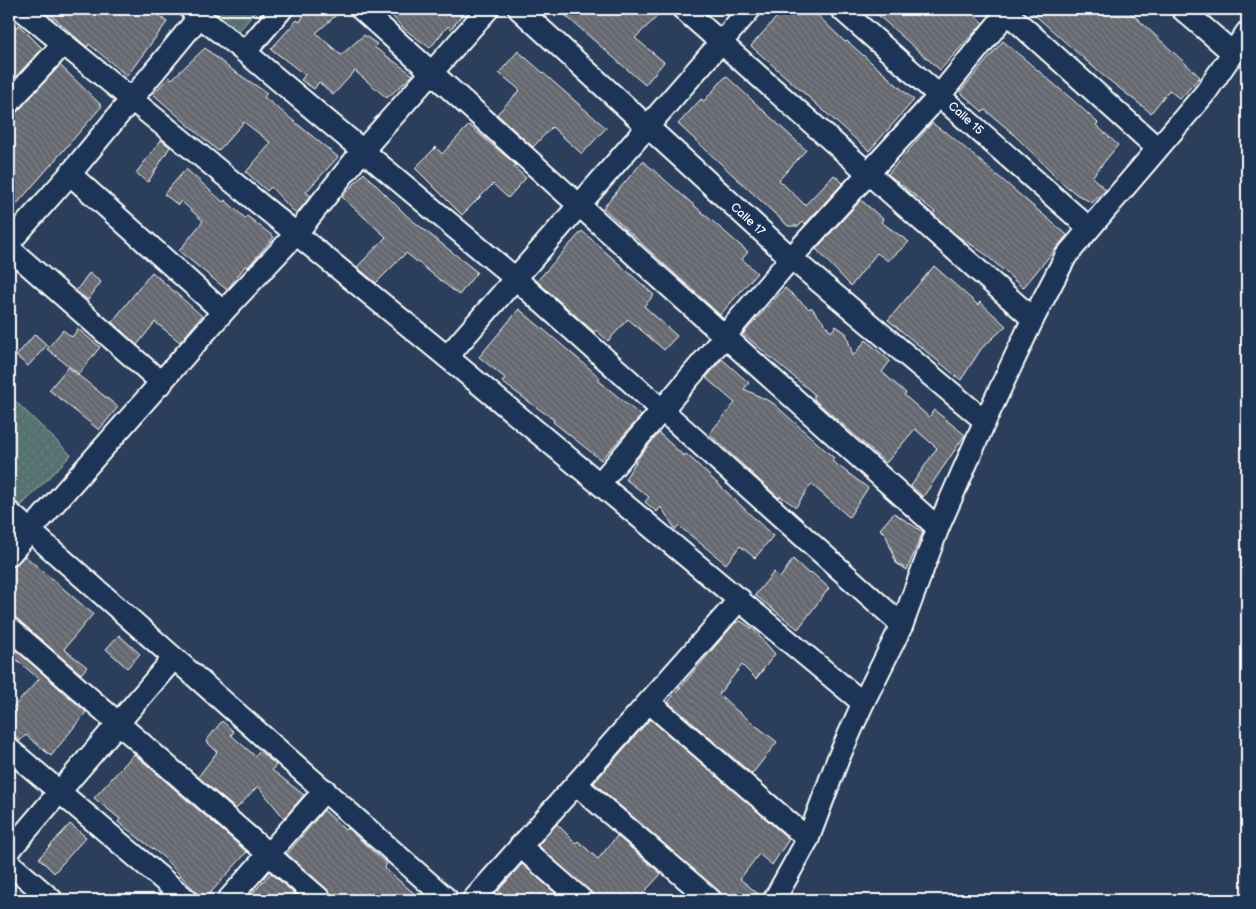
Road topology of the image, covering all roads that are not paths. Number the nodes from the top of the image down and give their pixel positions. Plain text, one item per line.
1 (20, 9) edge
2 (282, 9) edge
3 (361, 9) edge
4 (488, 9) edge
5 (519, 9) edge
6 (683, 9) edge
7 (750, 9) edge
8 (841, 9) edge
9 (1182, 9) edge
10 (1007, 10) edge
11 (195, 13) edge
12 (1247, 32) edge
13 (721, 42) junction
14 (63, 44) junction
15 (246, 52) junction
16 (1232, 52) junction
17 (432, 72) junction
18 (940, 94) junction
19 (131, 98) junction
20 (9, 103) edge
21 (647, 126) junction
22 (1157, 148) junction
23 (363, 150) junction
24 (869, 172) junction
25 (70, 174) junction
26 (579, 207) junction
27 (1089, 228) junction
28 (296, 234) junction
29 (9, 243) edge
30 (9, 248) edge
31 (791, 258) junction
32 (516, 279) junction
33 (223, 312) junction
34 (1033, 319) junction
35 (725, 335) junction
36 (447, 357) junction
37 (162, 383) junction
38 (662, 408) junction
39 (984, 421) junction
40 (600, 483) junction
41 (9, 512) edge
42 (938, 528) junction
43 (31, 530) junction
44 (9, 555) edge
45 (740, 599) junction
46 (902, 625) junction
47 (9, 628) edge
48 (173, 658) junction
49 (650, 703) junction
50 (863, 703) junction
51 (118, 724) junction
52 (9, 749) edge
53 (578, 784) junction
54 (325, 790) junction
55 (58, 793) junction
56 (808, 839) junction
57 (520, 846) junction
58 (9, 851) edge
59 (268, 854) junction
60 (9, 862) edge
61 (52, 900) edge
62 (187, 900) edge
63 (228, 900) edge
64 (321, 900) edge
65 (448, 900) edge
66 (473, 900) edge
67 (582, 900) edge
68 (711, 900) edge
69 (774, 900) edge

1 - 14 street
2 - 15 street
3 - 17 street
4 - 17 street
5 - 21 street, Calle 17
6 - 13 street
7 - 13 street
8 - 18 street, Calle 15
9 - 16 street
10 - 18 street
10 - 22 street
11 - 15 street
11 - 19 street
12 - 16 street
13 - 21 street
13 - 24 street
14 - 19 street
14 - 20 street
15 - 23 street
16 - 22 street
17 - 23 street
17 - 26 street
18 - 24 street
18 - 27 street, Calle 15
19 - 25 street
19 - 28 street
21 - 26 street
21 - 31 street, Calle 17
22 - 27 street
23 - 28 street
23 - 32 street
24 - 31 street
24 - 34 street
25 - 29 street
25 - 33 street
26 - 32 street
26 - 35 street
27 - 34 street
28 - 33 street
28 - 36 street
30 - 37 street
31 - 35 street
31 - 39 street, Calle 17
32 - 36 street
32 - 38 street
33 - 37 street
34 - 39 street
35 - 38 street
35 - 42 street
36 - 40 street
37 - 43 street
38 - 40 street
38 - 46 street
39 - 42 street
40 - 45 street
41 - 43 street
42 - 46 street
43 - 44 street
43 - 48 street
45 - 49 street
45 - 50 street
46 - 50 street
47 - 51 street
48 - 51 street
48 - 54 street
49 - 53 street
49 - 56 street
50 - 56 street
51 - 55 street
51 - 59 street
52 - 55 street
53 - 57 street
53 - 68 street
54 - 59 street
54 - 65 street
55 - 58 street
55 - 62 street
56 - 69 street
57 - 66 street
57 - 67 street
59 - 63 street
59 - 64 street
60 - 61 street

